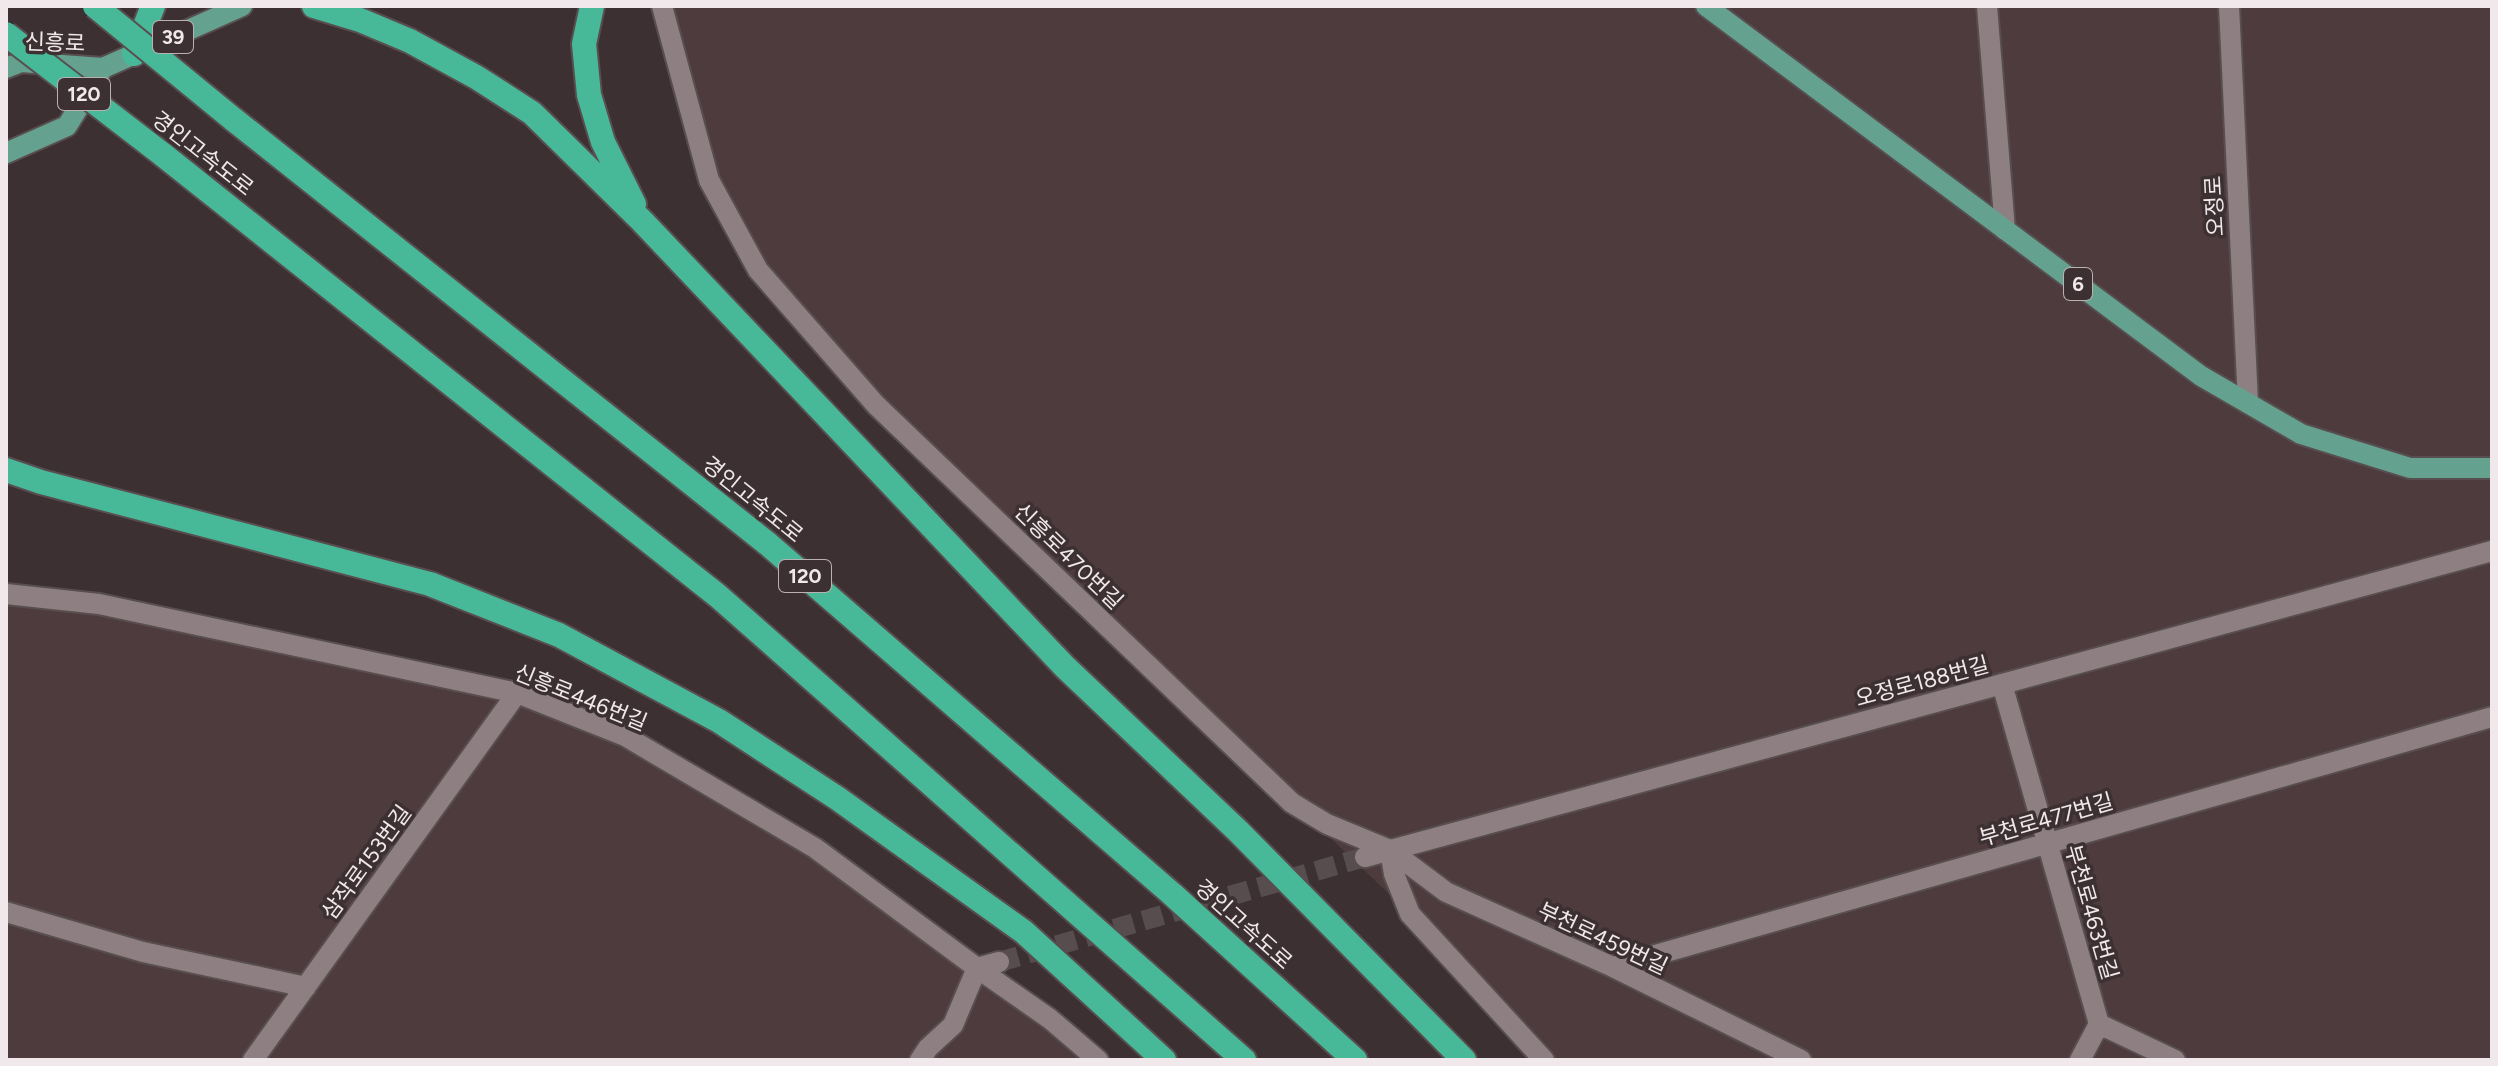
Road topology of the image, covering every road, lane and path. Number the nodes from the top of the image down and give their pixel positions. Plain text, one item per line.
1 (95, 6) edge
2 (153, 6) edge
3 (242, 6) edge
4 (314, 6) edge
5 (592, 6) edge
6 (662, 6) edge
7 (1706, 6) edge
8 (1987, 6) edge
9 (2229, 6) edge
10 (6, 34) edge
11 (134, 54) junction
12 (6, 68) edge
13 (103, 68) junction
14 (6, 153) edge
15 (642, 221) junction
16 (2005, 230) junction
17 (2248, 403) junction
18 (2492, 468) edge
19 (6, 470) edge
20 (2492, 551) edge
21 (6, 594) edge
22 (2002, 684) junction
23 (517, 693) junction
24 (2492, 717) edge
25 (2047, 843) junction
26 (1390, 850) junction
27 (1365, 857) tunnel mouth
28 (6, 912) edge
29 (999, 962) tunnel mouth
30 (1613, 967) junction
31 (977, 968) junction
32 (306, 987) junction
33 (2099, 1024) junction
34 (253, 1060) edge
35 (920, 1060) edge
36 (1098, 1060) edge
37 (1164, 1060) edge
38 (1244, 1060) edge
39 (1355, 1060) edge
40 (1464, 1060) edge
41 (1544, 1060) edge
42 (1801, 1060) edge
43 (2080, 1060) edge
44 (2175, 1060) edge

1 - 39 highway, 경인고속도로 / 120, bridge
2 - 11 highway
3 - 11 main road, 신흥로 / 39
4 - 15 highway
5 - 15 highway
6 - 26 street, 신흥로470번길
7 - 16 main road, 6
8 - 16 street
9 - 17 street, 오정로
10 - 38 highway, 경인고속도로 / 120, bridge
11 - 13 main road, 신흥로 / 39
12 - 13 main road, 신흥로 / 39
13 - 14 main road, 신흥로
15 - 40 highway
16 - 17 main road, 6
17 - 18 main road, 6
19 - 37 highway
20 - 22 street, 오정로188번길
21 - 23 street, 신흥로446번길
22 - 25 street, 부천로463번길
22 - 26 street, 오정로188번길
23 - 31 street, 신흥로446번길
23 - 32 street, 삼작로153번길
24 - 25 street, 부천로477번길
25 - 30 street, 부천로477번길
25 - 33 street, 부천로463번길
26 - 27 street, 오정로188번길
26 - 30 street, 부천로459번길
26 - 41 street
28 - 32 street
29 - 31 street
30 - 42 street, 부천로459번길
31 - 35 street
31 - 36 street, 신흥로446번길
32 - 34 street, 삼작로153번길
33 - 43 street
33 - 44 street

